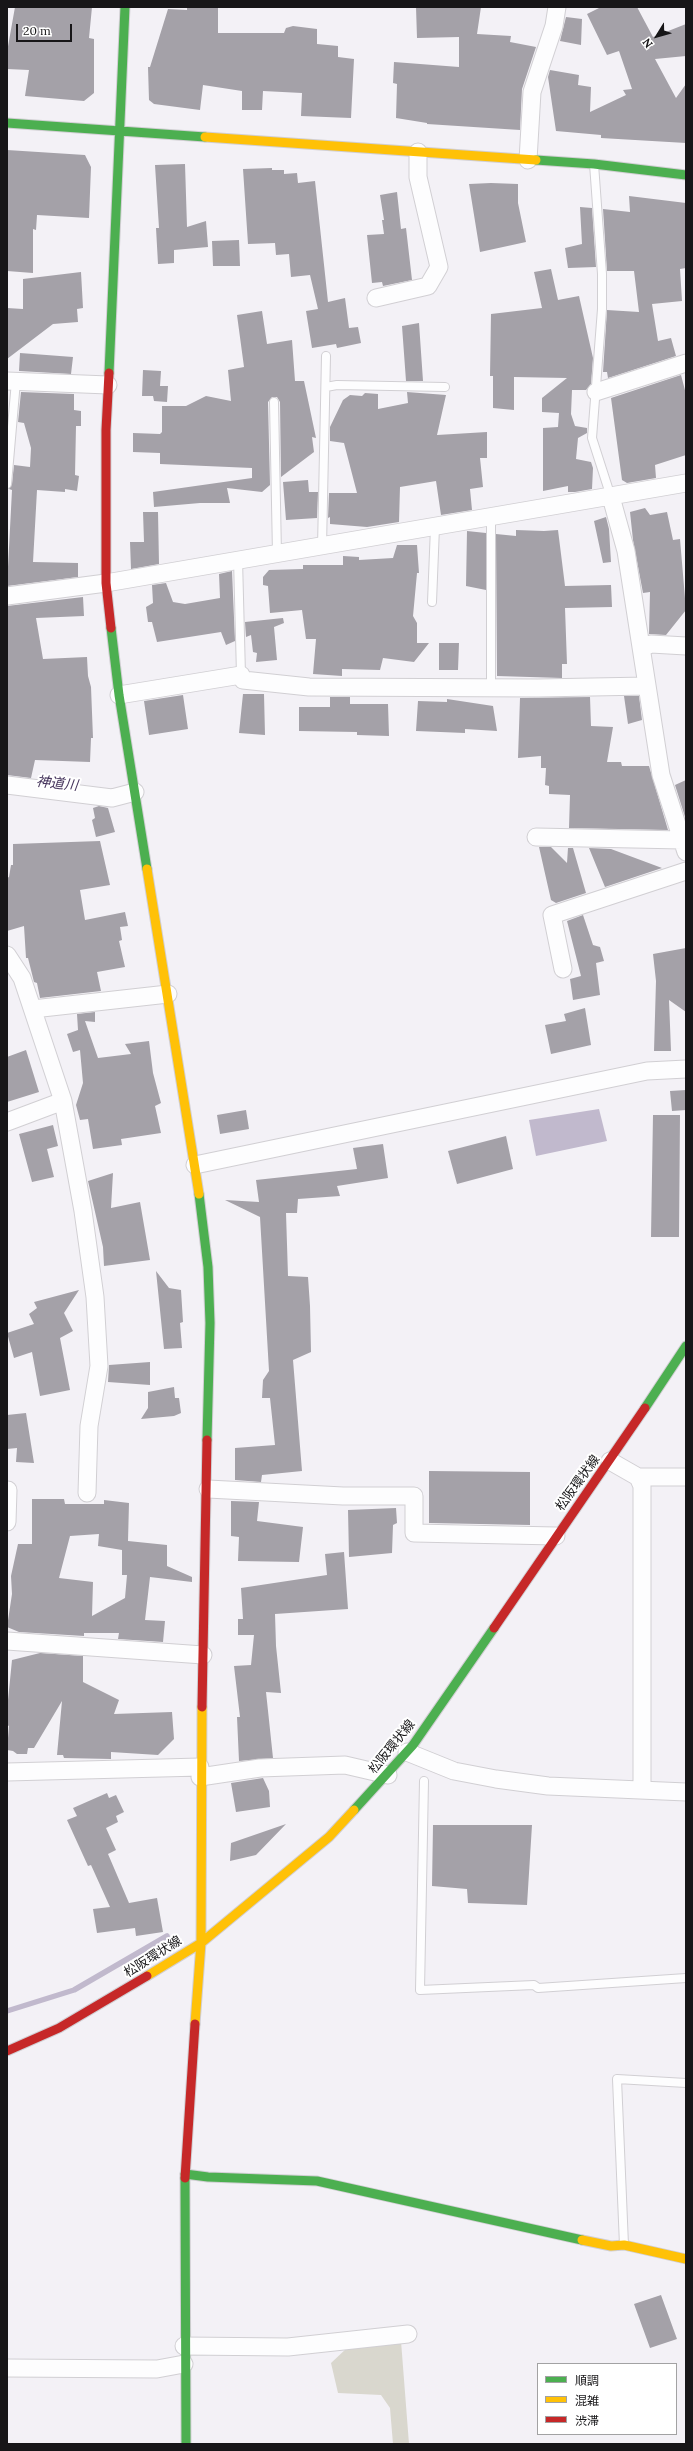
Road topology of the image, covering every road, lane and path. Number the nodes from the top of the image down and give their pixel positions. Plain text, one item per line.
1 (124, 7) edge
2 (557, 7) edge
3 (7, 123) edge
4 (119, 131) junction
5 (418, 152) junction
6 (528, 160) junction
7 (594, 164) junction
8 (686, 175) edge
9 (376, 298) dead end
10 (326, 356) dead end
11 (686, 363) edge
12 (11, 381) edge
13 (108, 385) junction
14 (326, 387) junction
15 (445, 387) dead end
16 (596, 392) junction
17 (274, 402) dead end
18 (686, 483) edge
19 (7, 484) edge
20 (611, 497) junction
21 (491, 517) junction
22 (435, 527) junction
23 (322, 547) junction
24 (277, 554) junction
25 (238, 559) junction
26 (106, 583) junction
27 (7, 596) edge
28 (432, 602) dead end
29 (686, 646) edge
30 (642, 648) junction
31 (241, 675) junction
32 (647, 686) junction
33 (491, 688) junction
34 (119, 695) junction
35 (7, 785) edge
36 (135, 792) junction
37 (536, 837) dead end
38 (684, 846) edge
39 (686, 871) edge
40 (7, 955) edge
41 (563, 969) dead end
42 (168, 994) junction
43 (33, 1009) junction
44 (686, 1069) edge
45 (63, 1101) junction
46 (7, 1122) edge
47 (195, 1165) junction
48 (686, 1346) edge
49 (610, 1461) junction
50 (638, 1477) junction
51 (686, 1477) edge
52 (208, 1489) junction
53 (8, 1490) dead end
54 (87, 1493) dead end
55 (7, 1522) edge
56 (556, 1536) junction
57 (7, 1641) edge
58 (203, 1655) junction
59 (407, 1752) junction
60 (7, 1772) edge
61 (200, 1772) junction
62 (388, 1775) junction
63 (424, 1781) dead end
64 (642, 1790) junction
65 (686, 1792) edge
66 (200, 1943) junction
67 (686, 1978) edge
68 (7, 2051) edge
69 (686, 2083) edge
70 (185, 2174) junction
71 (624, 2245) junction
72 (686, 2259) edge
73 (408, 2334) dead end
74 (184, 2346) junction
75 (184, 2364) junction
76 (7, 2368) edge
77 (186, 2444) edge

1 - 4 street
2 - 6 street
3 - 4 street
4 - 5 street
4 - 13 street
5 - 6 street
5 - 9 street
6 - 7 street
7 - 8 street
7 - 16 lane
10 - 14 lane
11 - 16 street
12 - 13 street
12 - 19 lane
13 - 26 street
14 - 15 lane
14 - 23 lane
16 - 20 lane
17 - 24 lane
18 - 20 street
20 - 21 street
20 - 30 street
21 - 22 street
21 - 33 lane
22 - 23 street
22 - 28 lane
23 - 24 street
24 - 25 street
25 - 26 street
25 - 31 lane
26 - 27 street
26 - 34 street
29 - 30 street
30 - 32 street
31 - 33 street
31 - 34 street
32 - 33 street
32 - 38 street
34 - 36 street
35 - 36 street
36 - 42 street
37 - 38 street
39 - 41 street
40 - 43 street
42 - 43 street
42 - 47 street
43 - 45 street
44 - 47 street
45 - 46 street
45 - 54 street
47 - 52 street
48 - 49 street, 松阪環状線
49 - 50 street
49 - 56 street, 松阪環状線
50 - 51 street
50 - 64 street
52 - 56 street
52 - 58 street
53 - 55 street
56 - 59 street, 松阪環状線
57 - 58 street
58 - 61 street
59 - 62 street, 松阪環状線
59 - 64 street
60 - 61 street
61 - 62 street
61 - 66 street
62 - 66 street, 松阪環状線
63 - 67 lane
64 - 65 street
66 - 68 street, 松阪環状線
66 - 70 street
69 - 71 lane
70 - 71 street
70 - 74 street
71 - 72 street
73 - 74 street
74 - 75 street
75 - 76 street
75 - 77 street

